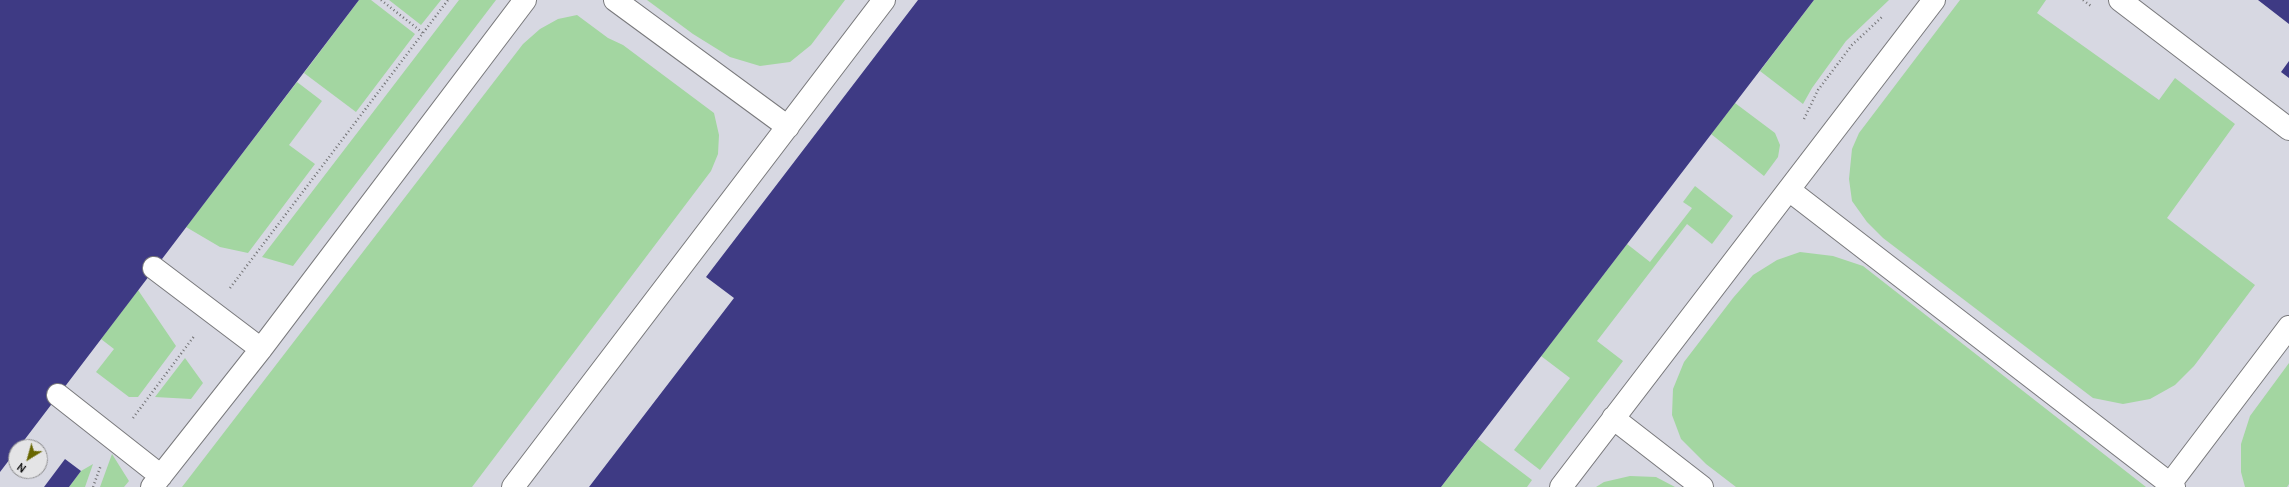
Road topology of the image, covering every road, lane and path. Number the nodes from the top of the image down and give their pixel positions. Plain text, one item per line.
1 (381, 0) edge
2 (448, 0) edge
3 (525, 0) edge
4 (615, 0) edge
5 (884, 0) edge
6 (1934, 0) edge
7 (2120, 0) edge
8 (423, 34) junction
9 (788, 127) junction
10 (2289, 129) edge
11 (1789, 190) junction
12 (154, 268) dead end
13 (212, 312) junction
14 (2289, 327) edge
15 (261, 349) junction
16 (58, 395) dead end
17 (1613, 418) junction
18 (116, 441) junction
19 (156, 482) edge
20 (2172, 486) edge
21 (93, 487) edge
22 (513, 487) edge
23 (1561, 487) edge
24 (1702, 487) edge

1 - 8 path
2 - 8 path
3 - 15 lane
4 - 9 lane
5 - 9 lane
6 - 11 lane
7 - 10 lane
8 - 13 path
9 - 22 lane
11 - 17 lane
11 - 20 lane
12 - 13 lane
13 - 15 lane
13 - 18 path
14 - 20 lane
15 - 19 lane
16 - 18 lane
17 - 23 lane
17 - 24 lane
18 - 19 lane
18 - 21 path

